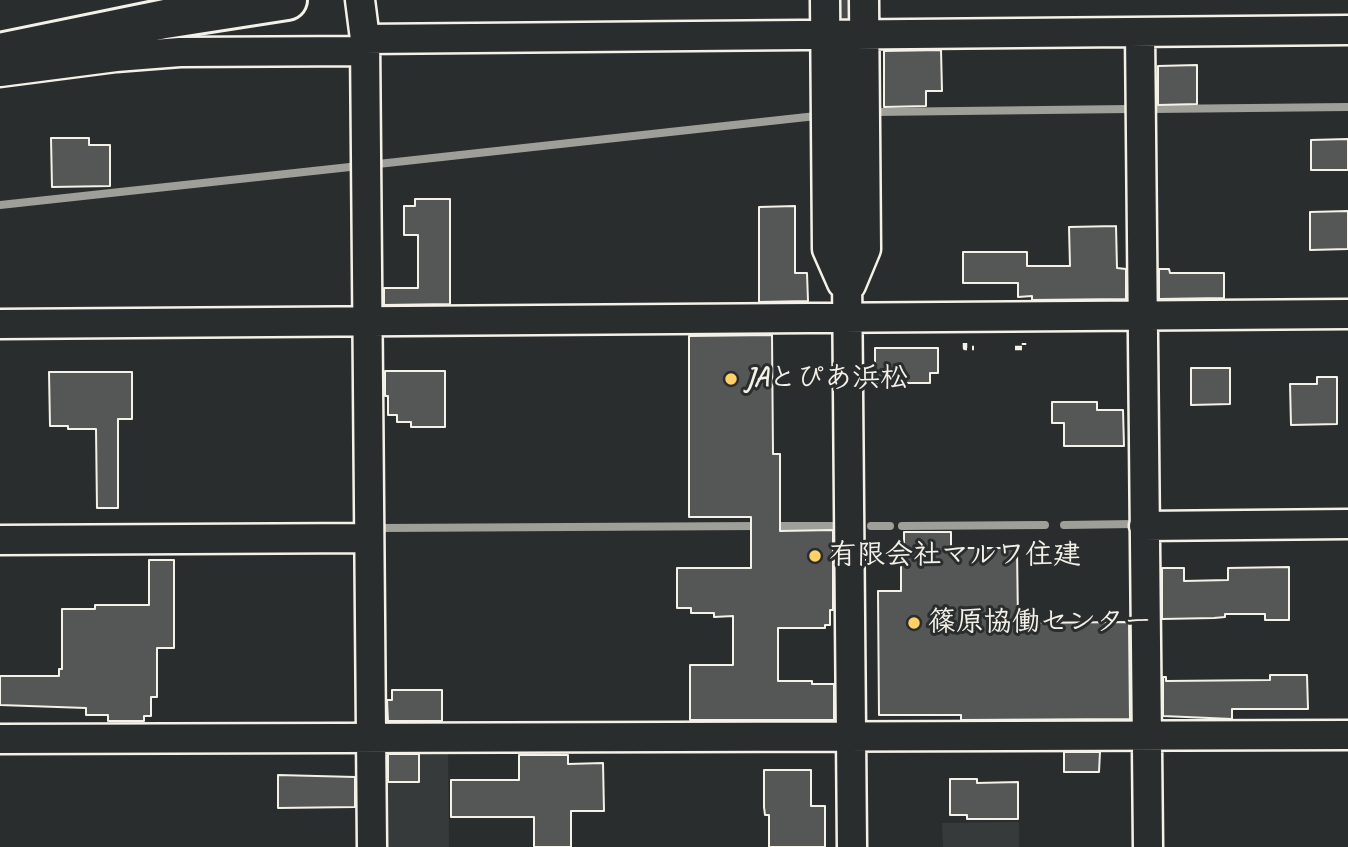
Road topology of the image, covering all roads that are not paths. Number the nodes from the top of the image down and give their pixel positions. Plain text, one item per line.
1 (286, 0) edge
2 (360, 0) edge
3 (825, 0) edge
4 (864, 0) edge
5 (1348, 30) edge
6 (1140, 32) junction
7 (845, 38) junction
8 (365, 45) junction
9 (0, 53) edge
10 (0, 72) edge
11 (847, 307) junction
12 (1348, 314) edge
13 (1143, 317) junction
14 (367, 322) junction
15 (0, 324) edge
16 (1348, 524) edge
17 (1144, 526) junction
18 (369, 538) junction
19 (0, 540) edge
20 (1146, 736) junction
21 (1348, 736) edge
22 (851, 737) junction
23 (371, 738) junction
24 (0, 739) edge
25 (372, 847) edge
26 (852, 847) edge
27 (1147, 847) edge

1 - 9 highway
2 - 8 street
3 - 7 street
4 - 7 street
5 - 6 street
6 - 7 street
6 - 13 street
7 - 8 street
7 - 11 street
7 - 11 street
8 - 10 street
8 - 14 street
11 - 13 street
11 - 14 street
11 - 22 street
12 - 13 street
13 - 17 street
14 - 15 street
14 - 18 street
16 - 17 street
17 - 20 street
18 - 19 street
18 - 23 street
20 - 21 street
20 - 22 street
20 - 27 street
22 - 23 street
22 - 26 street
23 - 24 street
23 - 25 street

